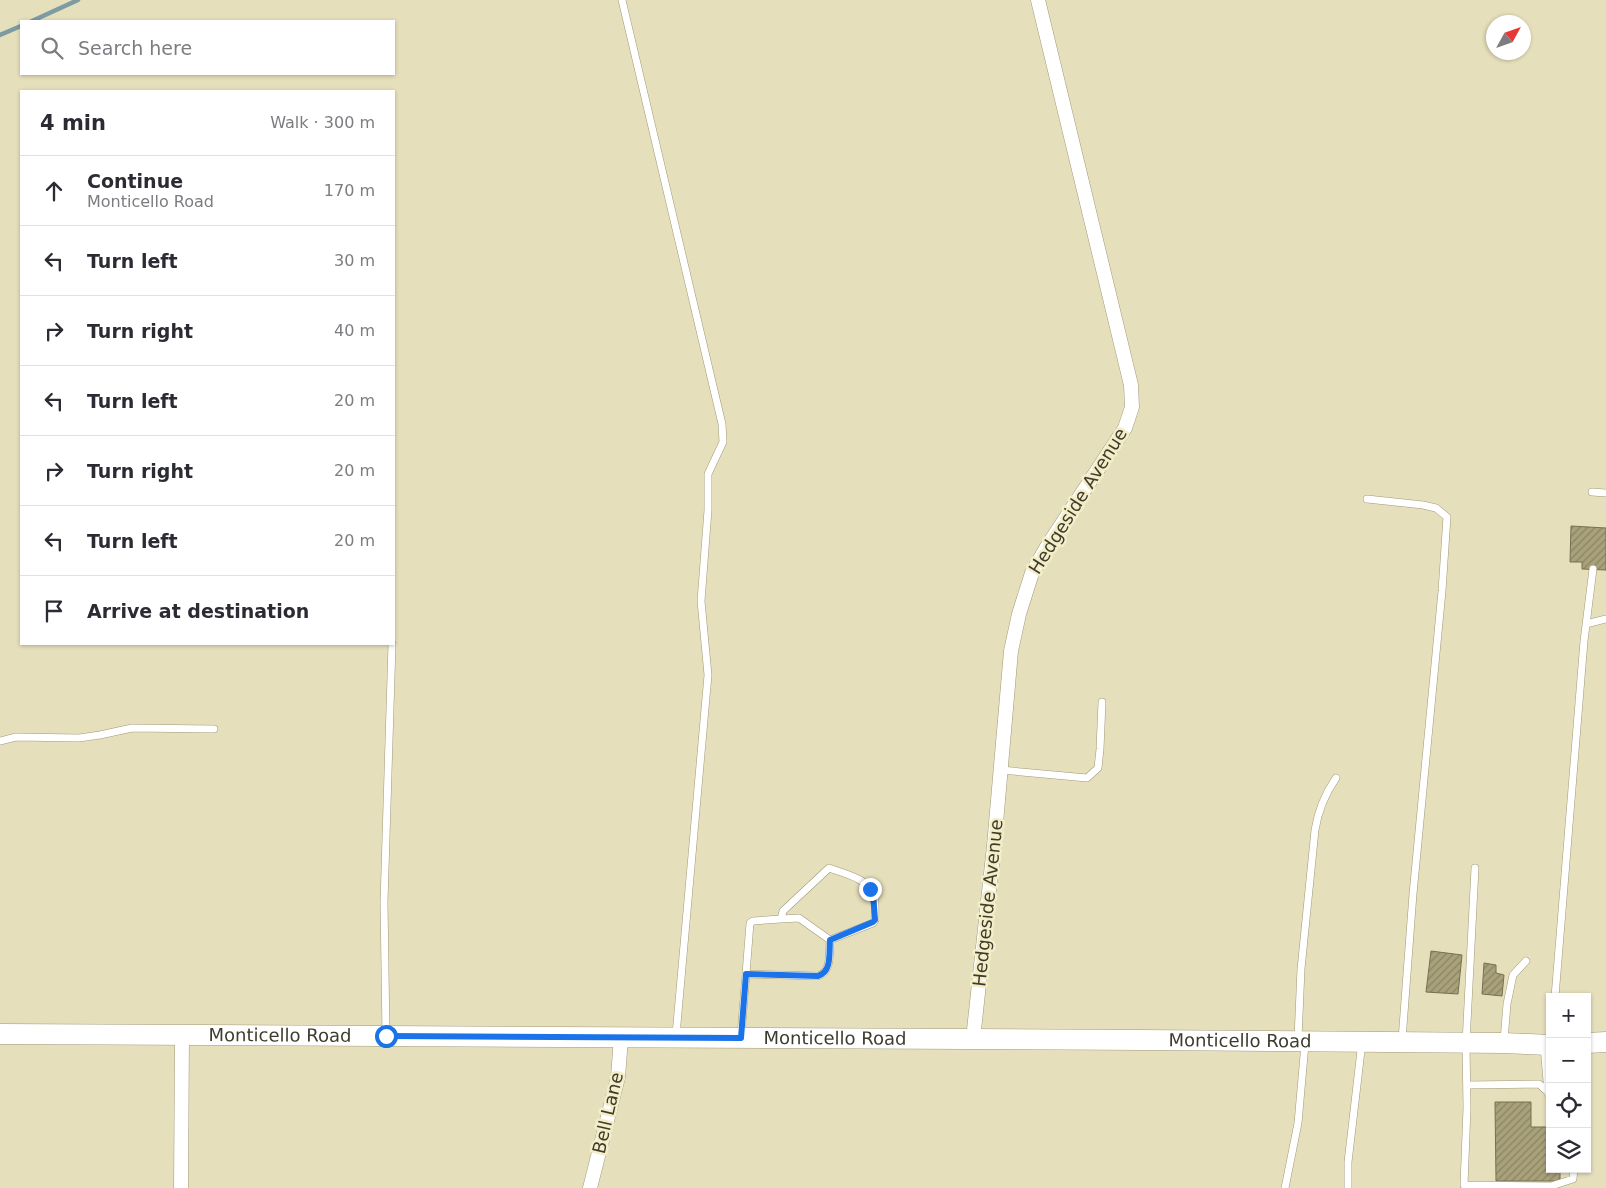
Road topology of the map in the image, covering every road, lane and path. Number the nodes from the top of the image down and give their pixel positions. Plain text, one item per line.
1 (622, 0) edge
2 (1038, 0) edge
3 (1592, 492) dead end
4 (1606, 493) edge
5 (1367, 500) dead end
6 (1594, 569) dead end
7 (1606, 619) edge
8 (1586, 624) junction
9 (392, 645) edge
10 (1102, 702) dead end
11 (214, 729) dead end
12 (0, 741) edge
13 (1001, 770) junction
14 (1336, 778) dead end
15 (1475, 868) dead end
16 (780, 919) junction
17 (830, 940) junction
18 (1526, 960) dead end
19 (746, 974) junction
20 (1555, 993) edge
21 (0, 1034) edge
22 (182, 1036) junction
23 (386, 1036) junction
24 (621, 1038) junction
25 (676, 1038) junction
26 (741, 1038) junction
27 (973, 1039) junction
28 (1302, 1041) junction
29 (1362, 1042) junction
30 (1606, 1042) edge
31 (1402, 1043) junction
32 (1466, 1043) junction
33 (1504, 1043) junction
34 (1591, 1043) edge
35 (1546, 1045) edge
36 (1467, 1085) junction
37 (1546, 1091) edge
38 (1574, 1173) edge
39 (181, 1188) edge
40 (590, 1188) edge
41 (1285, 1188) edge
42 (1348, 1188) edge

1 - 25 lane
2 - 13 street, Hedgeside Avenue
3 - 4 lane
5 - 31 lane
6 - 8 lane
7 - 8 lane
8 - 20 lane
9 - 23 lane
10 - 13 lane
11 - 12 lane
13 - 27 street, Hedgeside Avenue
14 - 28 lane
15 - 32 lane
16 - 17 lane
16 - 17 lane
16 - 19 lane
17 - 19 lane
18 - 33 lane
19 - 26 lane
21 - 22 main road, Monticello Road
22 - 23 main road, Monticello Road
22 - 39 street
23 - 24 main road, Monticello Road
24 - 25 main road, Monticello Road
24 - 40 street, Bell Lane
25 - 26 main road, Monticello Road
26 - 27 main road, Monticello Road
27 - 28 main road, Monticello Road
28 - 29 main road, Monticello Road
28 - 41 lane
29 - 31 main road, Monticello Road
29 - 42 lane
30 - 34 main road
31 - 32 main road, Monticello Road
32 - 33 main road, Monticello Road
32 - 36 lane
33 - 35 main road, Monticello Road
36 - 37 lane
36 - 38 lane

